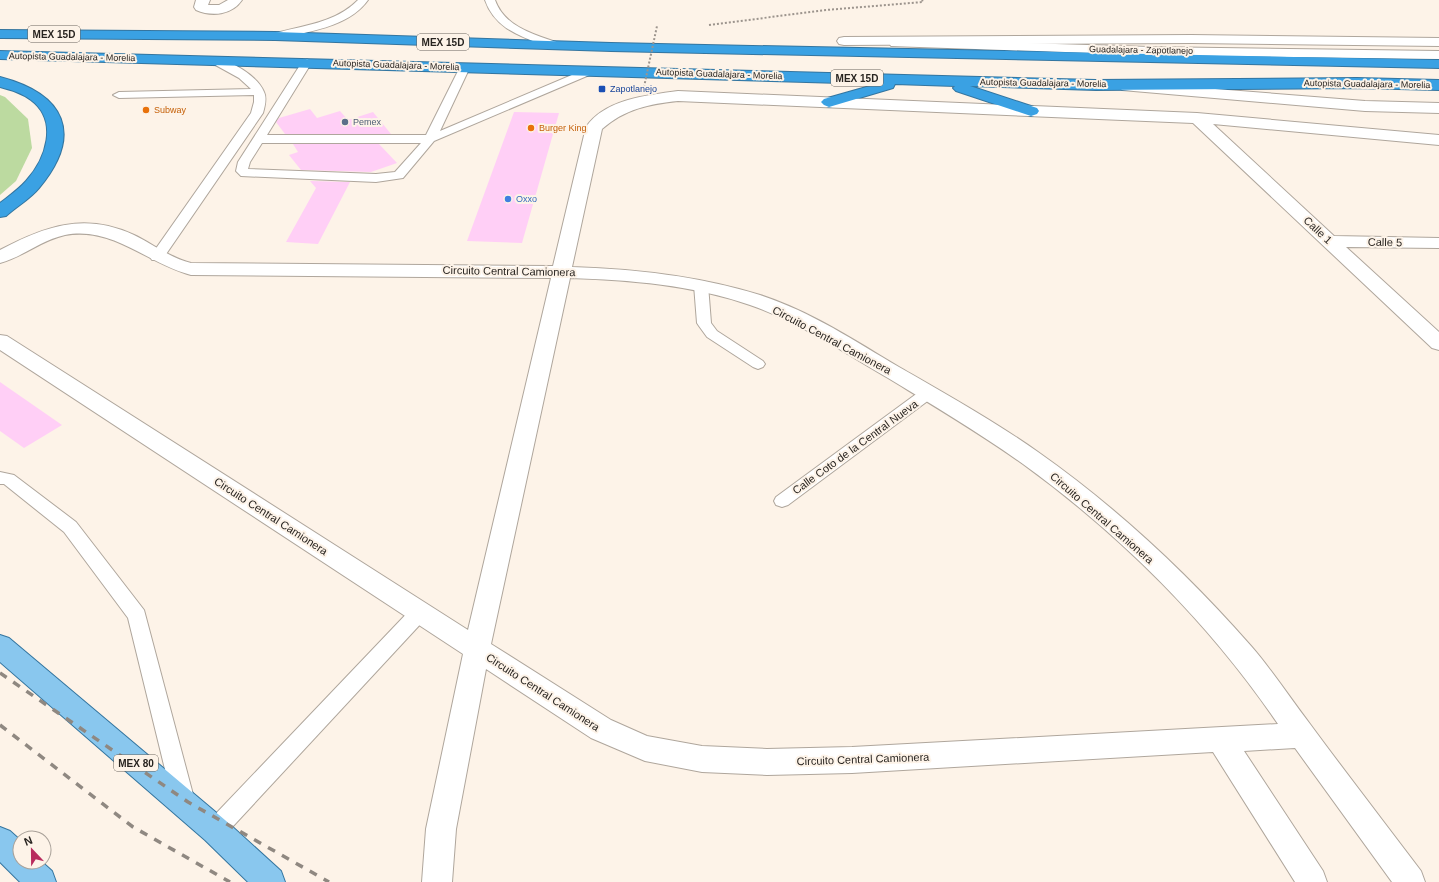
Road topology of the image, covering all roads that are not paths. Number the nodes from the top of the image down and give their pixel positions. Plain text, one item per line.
1 (203, 0) edge
2 (235, 0) edge
3 (363, 0) edge
4 (490, 0) edge
5 (8, 21) dead end
6 (0, 34) edge
7 (108, 34) junction
8 (275, 36) junction
9 (844, 42) junction
10 (1439, 42) edge
11 (558, 46) junction
12 (611, 47) junction
13 (0, 55) edge
14 (1439, 55) edge
15 (214, 60) junction
16 (307, 62) junction
17 (1439, 64) edge
18 (464, 67) junction
19 (590, 71) junction
20 (908, 79) junction
21 (939, 80) junction
22 (0, 82) edge
23 (1096, 85) junction
24 (1439, 85) edge
25 (259, 92) junction
26 (119, 95) dead end
27 (829, 102) junction
28 (1439, 108) edge
29 (1031, 111) junction
30 (1197, 118) junction
31 (257, 139) junction
32 (430, 139) junction
33 (1439, 140) edge
34 (0, 212) edge
35 (1330, 241) junction
36 (1439, 243) edge
37 (0, 257) edge
38 (157, 257) junction
39 (562, 272) junction
40 (701, 285) junction
41 (1, 343) edge
42 (1439, 343) edge
43 (758, 364) dead end
44 (928, 393) junction
45 (0, 478) edge
46 (782, 501) dead end
47 (420, 612) junction
48 (0, 646) edge
49 (477, 649) junction
50 (1302, 735) junction
51 (1221, 740) junction
52 (184, 803) junction
53 (215, 830) junction
54 (0, 841) edge
55 (12, 854) edge
56 (28, 870) edge
57 (41, 882) edge
58 (270, 882) edge
59 (437, 882) edge
60 (1312, 882) edge
61 (1410, 882) edge

1 - 2 street
3 - 8 lane
4 - 11 lane
5 - 7 highway
6 - 7 highway, Autopista Guadalajara - Morelia / MEX 15D
7 - 8 highway, Autopista Guadalajara - Morelia / MEX 15D
8 - 11 highway, Autopista Guadalajara - Morelia / MEX 15D
9 - 10 street
9 - 12 highway
9 - 14 street, Guadalajara - Zapotlanejo
11 - 12 highway, Autopista Guadalajara - Morelia / MEX 15D
12 - 17 highway, Autopista Guadalajara - Morelia / MEX 15D
13 - 15 highway, Autopista Guadalajara - Morelia / MEX 15D
15 - 16 highway, Autopista Guadalajara - Morelia / MEX 15D
15 - 25 lane
16 - 18 highway, Autopista Guadalajara - Morelia / MEX 15D
16 - 31 lane
18 - 19 highway, Autopista Guadalajara - Morelia / MEX 15D
18 - 32 lane
19 - 20 highway, Autopista Guadalajara - Morelia / MEX 15D
19 - 32 lane
20 - 21 highway, Autopista Guadalajara - Morelia / MEX 15D
20 - 27 highway
21 - 23 highway, Autopista Guadalajara - Morelia / MEX 15D
21 - 29 highway
22 - 34 highway
23 - 24 highway, Autopista Guadalajara - Morelia / MEX 15D
23 - 28 street
25 - 26 lane
25 - 38 lane
27 - 29 street
27 - 39 street
29 - 30 street
30 - 33 street
30 - 35 street, Calle 1
31 - 32 lane
31 - 32 lane
35 - 36 street, Calle 5
35 - 42 street, Calle 1
37 - 38 street, Circuito Central Camionera
38 - 39 street, Circuito Central Camionera
39 - 40 street, Circuito Central Camionera
39 - 49 street
40 - 43 lane
40 - 44 street, Circuito Central Camionera
41 - 47 street, Circuito Central Camionera
44 - 46 lane, Calle Coto de la Central Nueva
44 - 50 street, Circuito Central Camionera
45 - 52 lane
47 - 49 street, Circuito Central Camionera
47 - 53 lane
48 - 52 main road, MEX 80
49 - 51 street, Circuito Central Camionera
49 - 59 street
50 - 51 street, Circuito Central Camionera
50 - 61 street, Circuito Central Camionera
51 - 60 street
52 - 53 main road, MEX 80
53 - 58 main road, MEX 80
54 - 55 main road
56 - 57 main road

